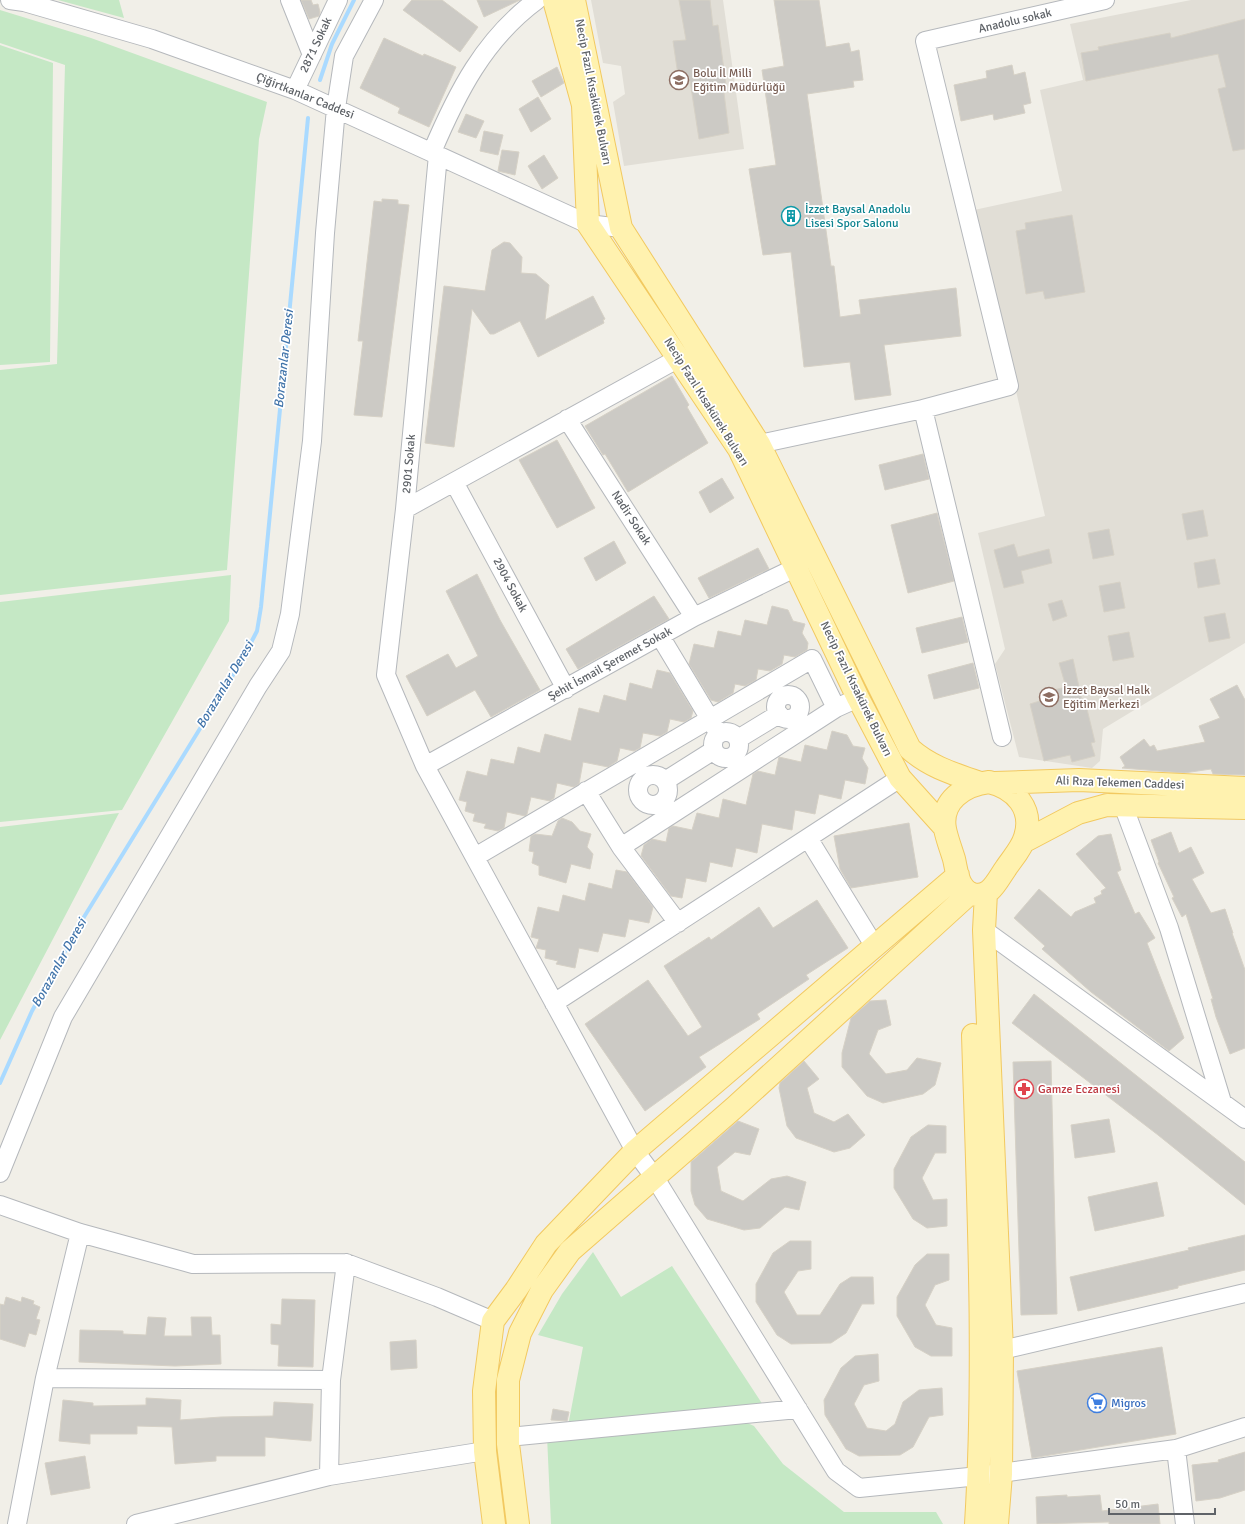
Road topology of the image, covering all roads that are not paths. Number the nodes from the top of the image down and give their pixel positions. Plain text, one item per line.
1 (10, 0) edge
2 (290, 0) edge
3 (338, 0) edge
4 (374, 0) edge
5 (537, 0) edge
6 (554, 0) edge
7 (574, 0) edge
8 (1105, 0) edge
9 (312, 55) junction
10 (295, 90) junction
11 (336, 108) junction
12 (435, 153) junction
13 (588, 224) junction
14 (622, 228) junction
15 (679, 358) junction
16 (923, 409) junction
17 (568, 420) junction
18 (759, 444) junction
19 (454, 482) junction
20 (405, 509) junction
21 (797, 567) junction
22 (694, 617) junction
23 (660, 636) junction
24 (771, 683) junction
25 (566, 689) junction
26 (858, 698) junction
27 (836, 708) junction
28 (788, 715) junction
29 (711, 718) junction
30 (1002, 737) dead end
31 (738, 739) junction
32 (716, 742) junction
33 (643, 758) junction
34 (735, 764) junction
35 (425, 766) junction
36 (648, 776) junction
37 (900, 778) junction
38 (665, 782) junction
39 (988, 783) junction
40 (1245, 788) edge
41 (586, 791) junction
42 (1123, 805) junction
43 (666, 808) junction
44 (1245, 808) edge
45 (945, 828) junction
46 (808, 838) junction
47 (1023, 842) junction
48 (621, 846) junction
49 (475, 857) junction
50 (958, 874) junction
51 (978, 893) junction
52 (678, 923) junction
53 (984, 930) junction
54 (875, 947) junction
55 (554, 1003) junction
56 (1222, 1102) junction
57 (1245, 1120) edge
58 (635, 1151) junction
59 (0, 1173) edge
60 (654, 1178) junction
61 (0, 1205) edge
62 (80, 1233) junction
63 (346, 1264) junction
64 (1245, 1293) edge
65 (493, 1320) junction
66 (1002, 1350) junction
67 (45, 1378) junction
68 (331, 1380) junction
69 (798, 1409) junction
70 (1245, 1427) edge
71 (508, 1436) junction
72 (1176, 1449) junction
73 (485, 1451) junction
74 (1001, 1474) junction
75 (329, 1476) junction
76 (979, 1476) junction
77 (17, 1524) edge
78 (136, 1524) edge
79 (494, 1524) edge
80 (518, 1524) edge
81 (976, 1524) edge
82 (997, 1524) edge
83 (1186, 1524) edge

1 - 10 street, Çiğirtkanlar Caddesi
2 - 9 street
3 - 9 street, 2871 Sokak
4 - 11 street
5 - 12 street, 2901 Sokak
6 - 13 main road, Necip Fazıl Kısakürek Bulvarı
7 - 14 main road, Necip Fazıl Kısakürek Bulvarı
8 - 16 street, Anadolu sokak
9 - 10 street, 2871 Sokak
10 - 11 street, Çiğirtkanlar Caddesi
11 - 12 street, Çiğirtkanlar Caddesi
11 - 59 street
12 - 13 street, Çiğirtkanlar Caddesi
12 - 20 street, 2901 Sokak
13 - 14 street, Çiğirtkanlar Caddesi
13 - 15 main road, Necip Fazıl Kısakürek Bulvarı
14 - 18 main road, Necip Fazıl Kısakürek Bulvarı
15 - 17 street
15 - 21 main road, Necip Fazıl Kısakürek Bulvarı
16 - 18 street
16 - 30 street
17 - 19 street
17 - 22 street, Nadir Sokak
18 - 39 main road, Necip Fazıl Kısakürek Bulvarı
19 - 20 street
19 - 25 street, 2904 Sokak
20 - 35 street, 2901 Sokak
21 - 22 street, Şehit İsmail Şeremet Sokak
21 - 26 main road, Necip Fazıl Kısakürek Bulvarı
22 - 23 street, Şehit İsmail Şeremet Sokak
23 - 25 street, Şehit İsmail Şeremet Sokak
23 - 29 street
24 - 27 street
24 - 28 street
24 - 29 street
25 - 35 street, Şehit İsmail Şeremet Sokak
26 - 27 street
26 - 37 main road, Necip Fazıl Kısakürek Bulvarı
27 - 28 street
28 - 31 street
28 - 34 street
29 - 32 street
29 - 33 street
31 - 32 street
31 - 34 street
32 - 34 street
32 - 38 street
33 - 36 street
33 - 41 street
34 - 43 street
35 - 49 street, 2901 Sokak
36 - 38 street
36 - 43 street
37 - 45 main road, Necip Fazıl Kısakürek Bulvarı
37 - 46 street
38 - 43 street
39 - 40 main road, Ali Rıza Tekemen Caddesi
39 - 45 main road
39 - 47 main road
41 - 48 street
41 - 49 street
42 - 44 main road, Ali Rıza Tekemen Caddesi
42 - 47 main road, Ali Rıza Tekemen Caddesi
42 - 56 street
43 - 48 street
45 - 50 main road
46 - 52 street
46 - 54 street
47 - 51 main road
48 - 52 street
49 - 55 street, 2901 Sokak
50 - 51 main road
50 - 54 main road
51 - 53 main road
51 - 60 main road
51 - 76 main road
52 - 55 street
53 - 56 street
53 - 66 main road
54 - 58 main road
55 - 58 street, 2901 Sokak
56 - 57 street
58 - 60 street, 2901 Sokak
58 - 65 main road
60 - 69 street, 2901 Sokak
60 - 71 main road
61 - 62 street
62 - 63 street
62 - 67 street
63 - 65 street
63 - 68 street
64 - 66 street
65 - 73 main road
66 - 74 main road
67 - 68 street
67 - 77 street
68 - 75 street
69 - 71 street
69 - 76 street, 2901 Sokak
70 - 72 street, 2901 Sokak
71 - 80 main road
72 - 74 street, 2901 Sokak
72 - 83 street
73 - 75 street
73 - 79 main road
74 - 76 street, 2901 Sokak
74 - 82 main road
75 - 78 street
76 - 81 main road

